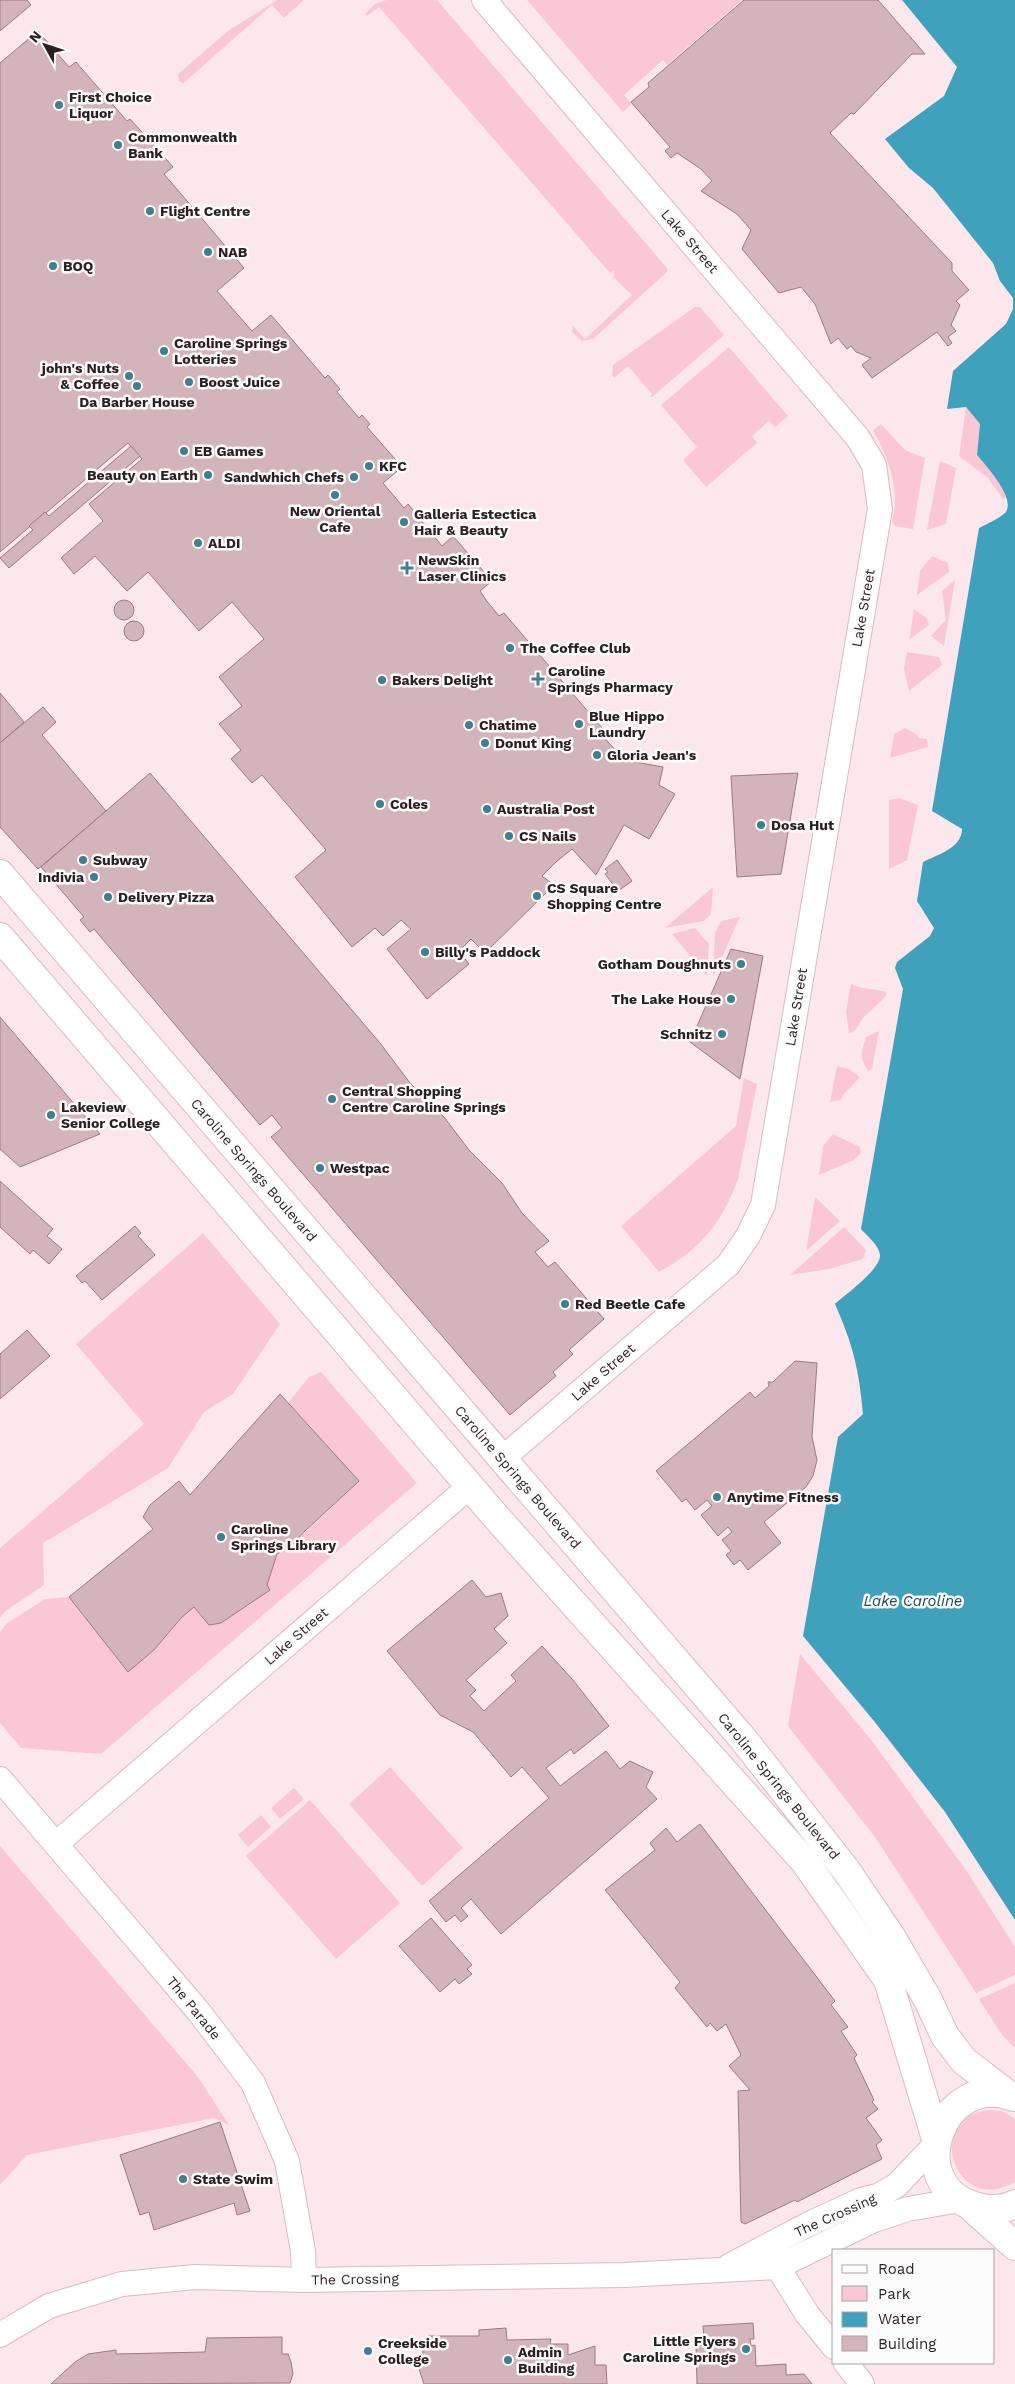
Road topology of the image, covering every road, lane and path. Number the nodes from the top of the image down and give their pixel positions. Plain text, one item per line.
1 (484, 0) edge
2 (0, 874) edge
3 (0, 937) edge
4 (503, 1458) junction
5 (470, 1486) junction
6 (0, 1778) edge
7 (56, 1844) junction
8 (1013, 2097) edge
9 (935, 2142) junction
10 (964, 2202) junction
11 (1015, 2204) edge
12 (1015, 2246) edge
13 (765, 2247) junction
14 (777, 2268) junction
15 (722, 2269) junction
16 (304, 2280) junction
17 (0, 2335) edge
18 (832, 2345) edge
19 (847, 2364) edge
20 (862, 2384) edge

1 - 4 street, Lake Street
2 - 4 main road, Caroline Springs Boulevard
3 - 5 main road, Caroline Springs Boulevard
4 - 5 main road, Lake Street
4 - 8 main road, Caroline Springs Boulevard
5 - 7 street, Lake Street
5 - 9 main road, Caroline Springs Boulevard
6 - 7 street, The Parade
7 - 16 street, The Parade
8 - 9 main road
9 - 10 main road, Caroline Springs Boulevard
9 - 13 street, The Crossing
10 - 11 main road
10 - 12 main road
10 - 14 street, The Crossing
13 - 14 street
13 - 15 street, The Crossing
14 - 15 street, The Crossing
14 - 18 street
15 - 16 street, The Crossing
16 - 17 street, The Crossing
19 - 20 street

